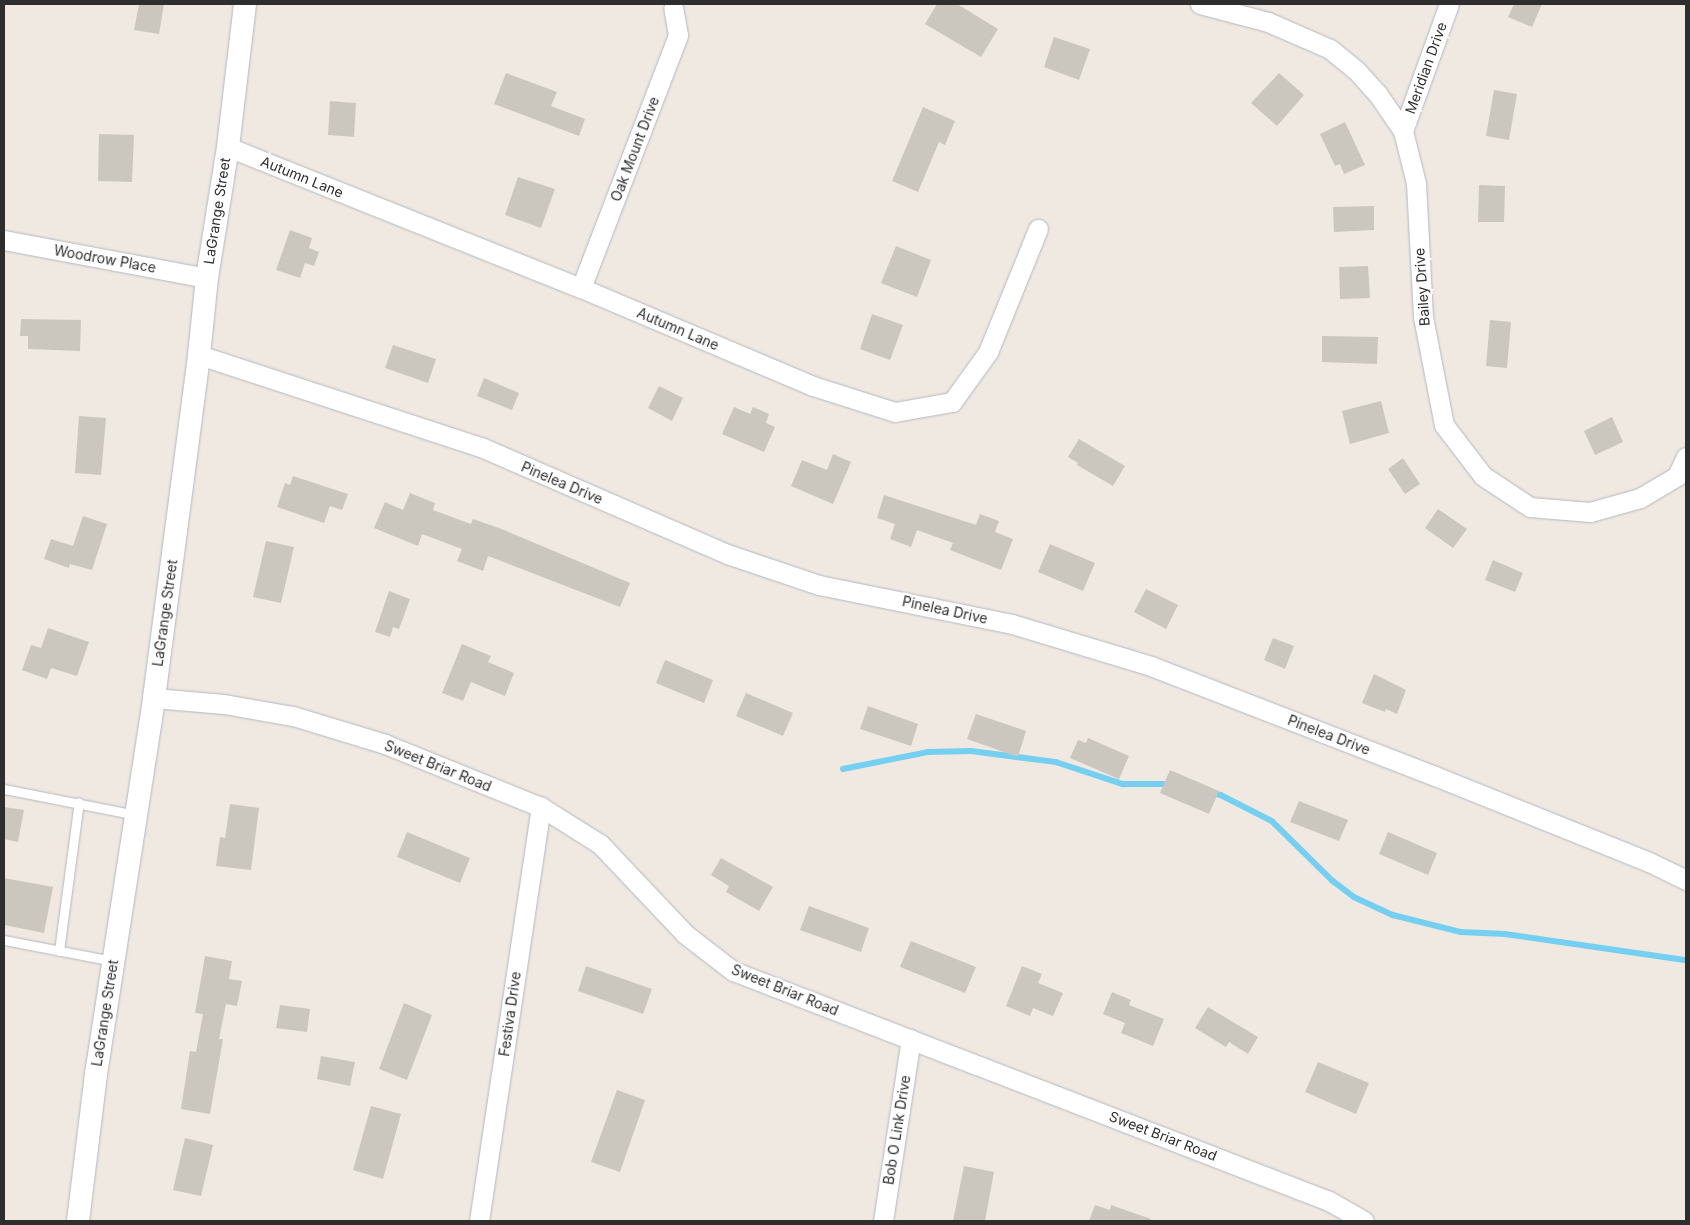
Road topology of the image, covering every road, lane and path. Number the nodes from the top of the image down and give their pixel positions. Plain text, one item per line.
1 (245, 4) edge
2 (1200, 4) edge
3 (1449, 4) edge
4 (673, 8) dead end
5 (1403, 131) junction
6 (228, 147) junction
7 (1038, 229) dead end
8 (4, 240) edge
9 (207, 278) junction
10 (581, 288) junction
11 (199, 355) junction
12 (1686, 457) edge
13 (154, 698) junction
14 (4, 789) edge
15 (79, 802) junction
16 (541, 807) junction
17 (136, 815) junction
18 (1686, 880) edge
19 (4, 940) edge
20 (59, 951) junction
21 (113, 961) junction
22 (912, 1039) junction
23 (78, 1221) edge
24 (479, 1221) edge
25 (883, 1221) edge
26 (1364, 1221) edge

1 - 6 street, LaGrange Street
2 - 5 street, Bailey Drive
3 - 5 street, Meridian Drive
4 - 10 street, Oak Mount Drive
5 - 12 street, Bailey Drive
6 - 9 street, LaGrange Street
6 - 10 street, Autumn Lane
7 - 10 street, Autumn Lane
8 - 9 street, Woodrow Place
9 - 11 street, LaGrange Street
11 - 13 street, LaGrange Street
11 - 18 street, Pinelea Drive
13 - 16 street, Sweet Briar Road
13 - 17 street, LaGrange Street
14 - 15 lane
15 - 17 lane
15 - 20 lane
16 - 22 street, Sweet Briar Road
16 - 24 street, Festiva Drive
17 - 21 street, LaGrange Street
19 - 20 lane
20 - 21 lane
21 - 23 street, LaGrange Street
22 - 25 street, Bob O Link Drive
22 - 26 street, Sweet Briar Road

